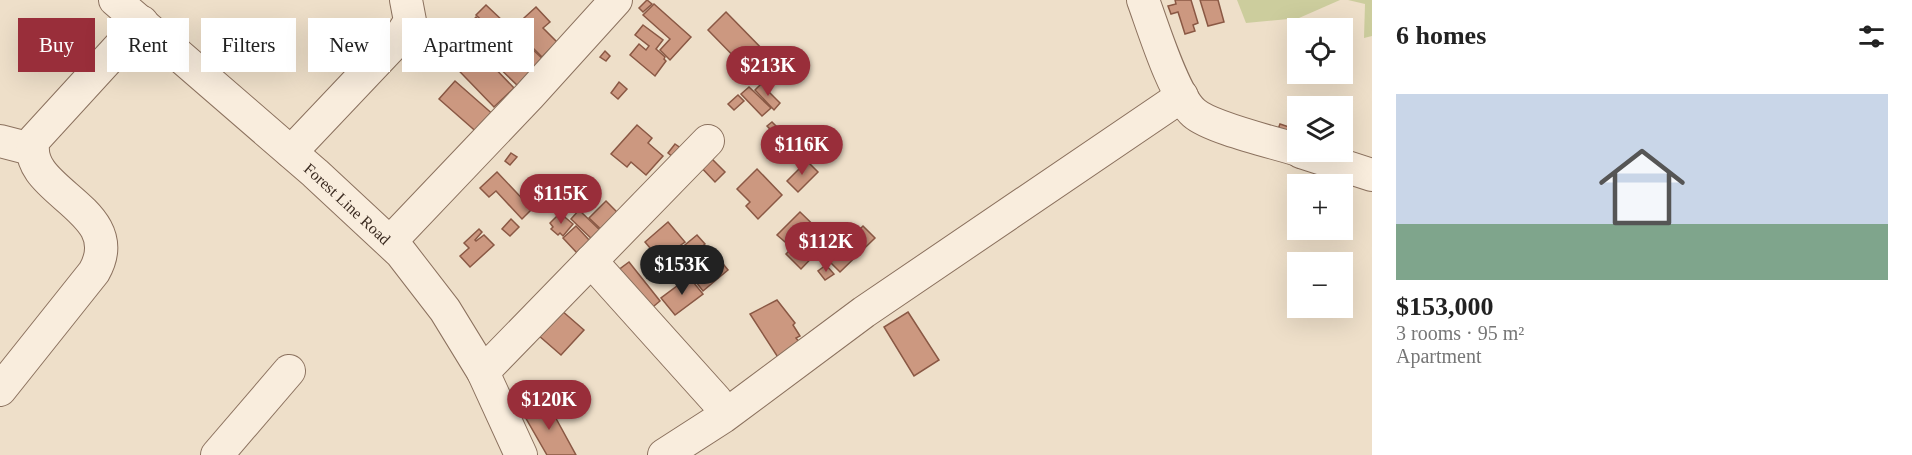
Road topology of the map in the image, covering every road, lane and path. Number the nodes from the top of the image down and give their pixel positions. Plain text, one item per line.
1 (115, 0) edge
2 (406, 0) edge
3 (616, 0) edge
4 (1143, 0) edge
5 (137, 18) edge
6 (107, 59) edge
7 (189, 63) edge
8 (1182, 96) junction
9 (0, 141) edge
10 (708, 141) dead end
11 (1287, 147) edge
12 (31, 149) junction
13 (291, 152) junction
14 (1332, 162) edge
15 (1372, 175) edge
16 (390, 242) junction
17 (591, 261) junction
18 (289, 371) dead end
19 (483, 372) junction
20 (0, 390) edge
21 (716, 400) dead end
22 (217, 455) edge
23 (521, 455) edge
24 (664, 455) edge

1 - 5 street, Forest Line Road
2 - 13 street
3 - 16 street
4 - 8 street
6 - 12 street
7 - 13 street, Forest Line Road
8 - 11 street
8 - 24 street
9 - 12 street
10 - 17 street
12 - 20 street
13 - 16 street, Forest Line Road
14 - 15 street
16 - 19 street, Forest Line Road
17 - 19 street
17 - 21 street
18 - 22 street
19 - 23 street, Forest Line Road

